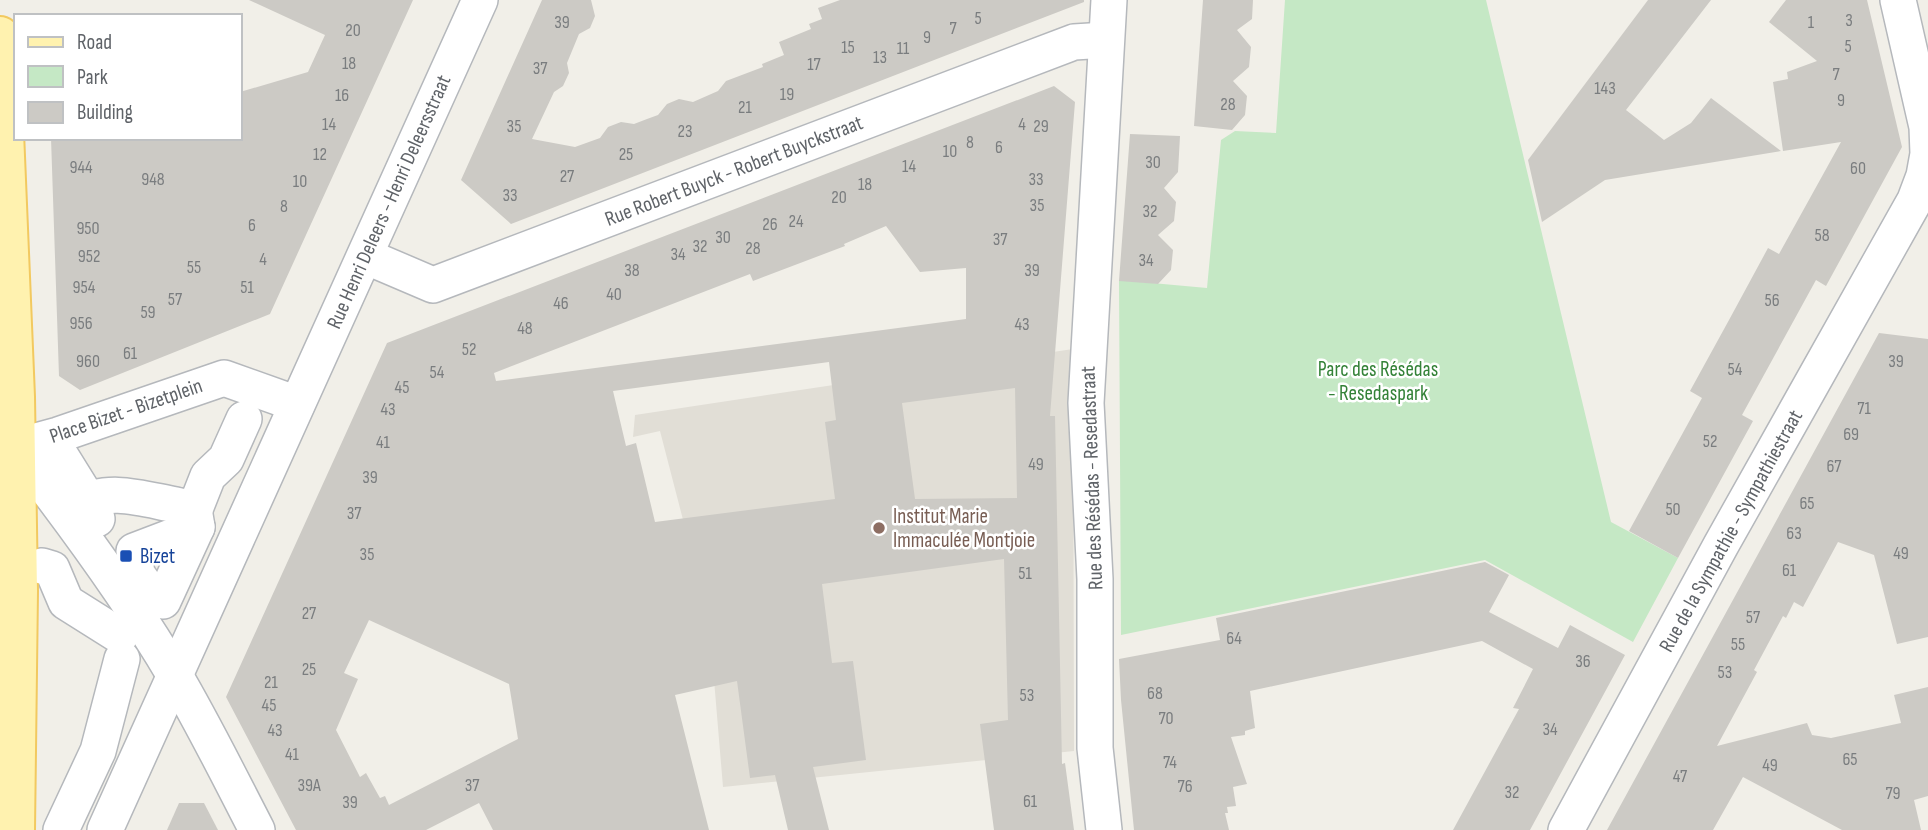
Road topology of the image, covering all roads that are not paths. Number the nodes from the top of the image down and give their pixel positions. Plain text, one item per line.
1 (480, 0) edge
2 (1109, 0) edge
3 (1898, 0) edge
4 (0, 36) edge
5 (1106, 40) junction
6 (1928, 154) edge
7 (1913, 234) edge
8 (365, 256) junction
9 (297, 404) junction
10 (244, 419) dead end
11 (8, 449) edge
12 (59, 453) dead end
13 (180, 509) junction
14 (79, 512) junction
15 (134, 551) junction
16 (107, 629) junction
17 (160, 683) junction
18 (15, 830) edge
19 (61, 830) edge
20 (104, 830) edge
21 (257, 830) edge
22 (1104, 830) edge
23 (1566, 830) edge

1 - 8 street, Rue Henri Deleers - Henri Deleersstraat
2 - 5 street, Rue des Résédas - Resedastraat
3 - 6 street, Rue de la Sympathie - Sympathiestraat
4 - 11 main road
5 - 8 street, Rue Robert Buyck - Robert Buyckstraat
5 - 22 street, Rue des Résédas - Resedastraat
6 - 7 street, Rue de la Sympathie - Sympathiestraat
7 - 23 street, Rue de la Sympathie - Sympathiestraat
8 - 9 street, Rue Henri Deleers - Henri Deleersstraat
9 - 11 street, Place Bizet - Bizetplein
9 - 17 street
10 - 13 street
11 - 17 street, Place Bizet - Bizetplein
11 - 18 main road
12 - 14 street
13 - 14 street
13 - 15 street
13 - 15 street
13 - 15 street
14 - 16 street
16 - 17 street
16 - 19 street
17 - 20 street
17 - 21 street

